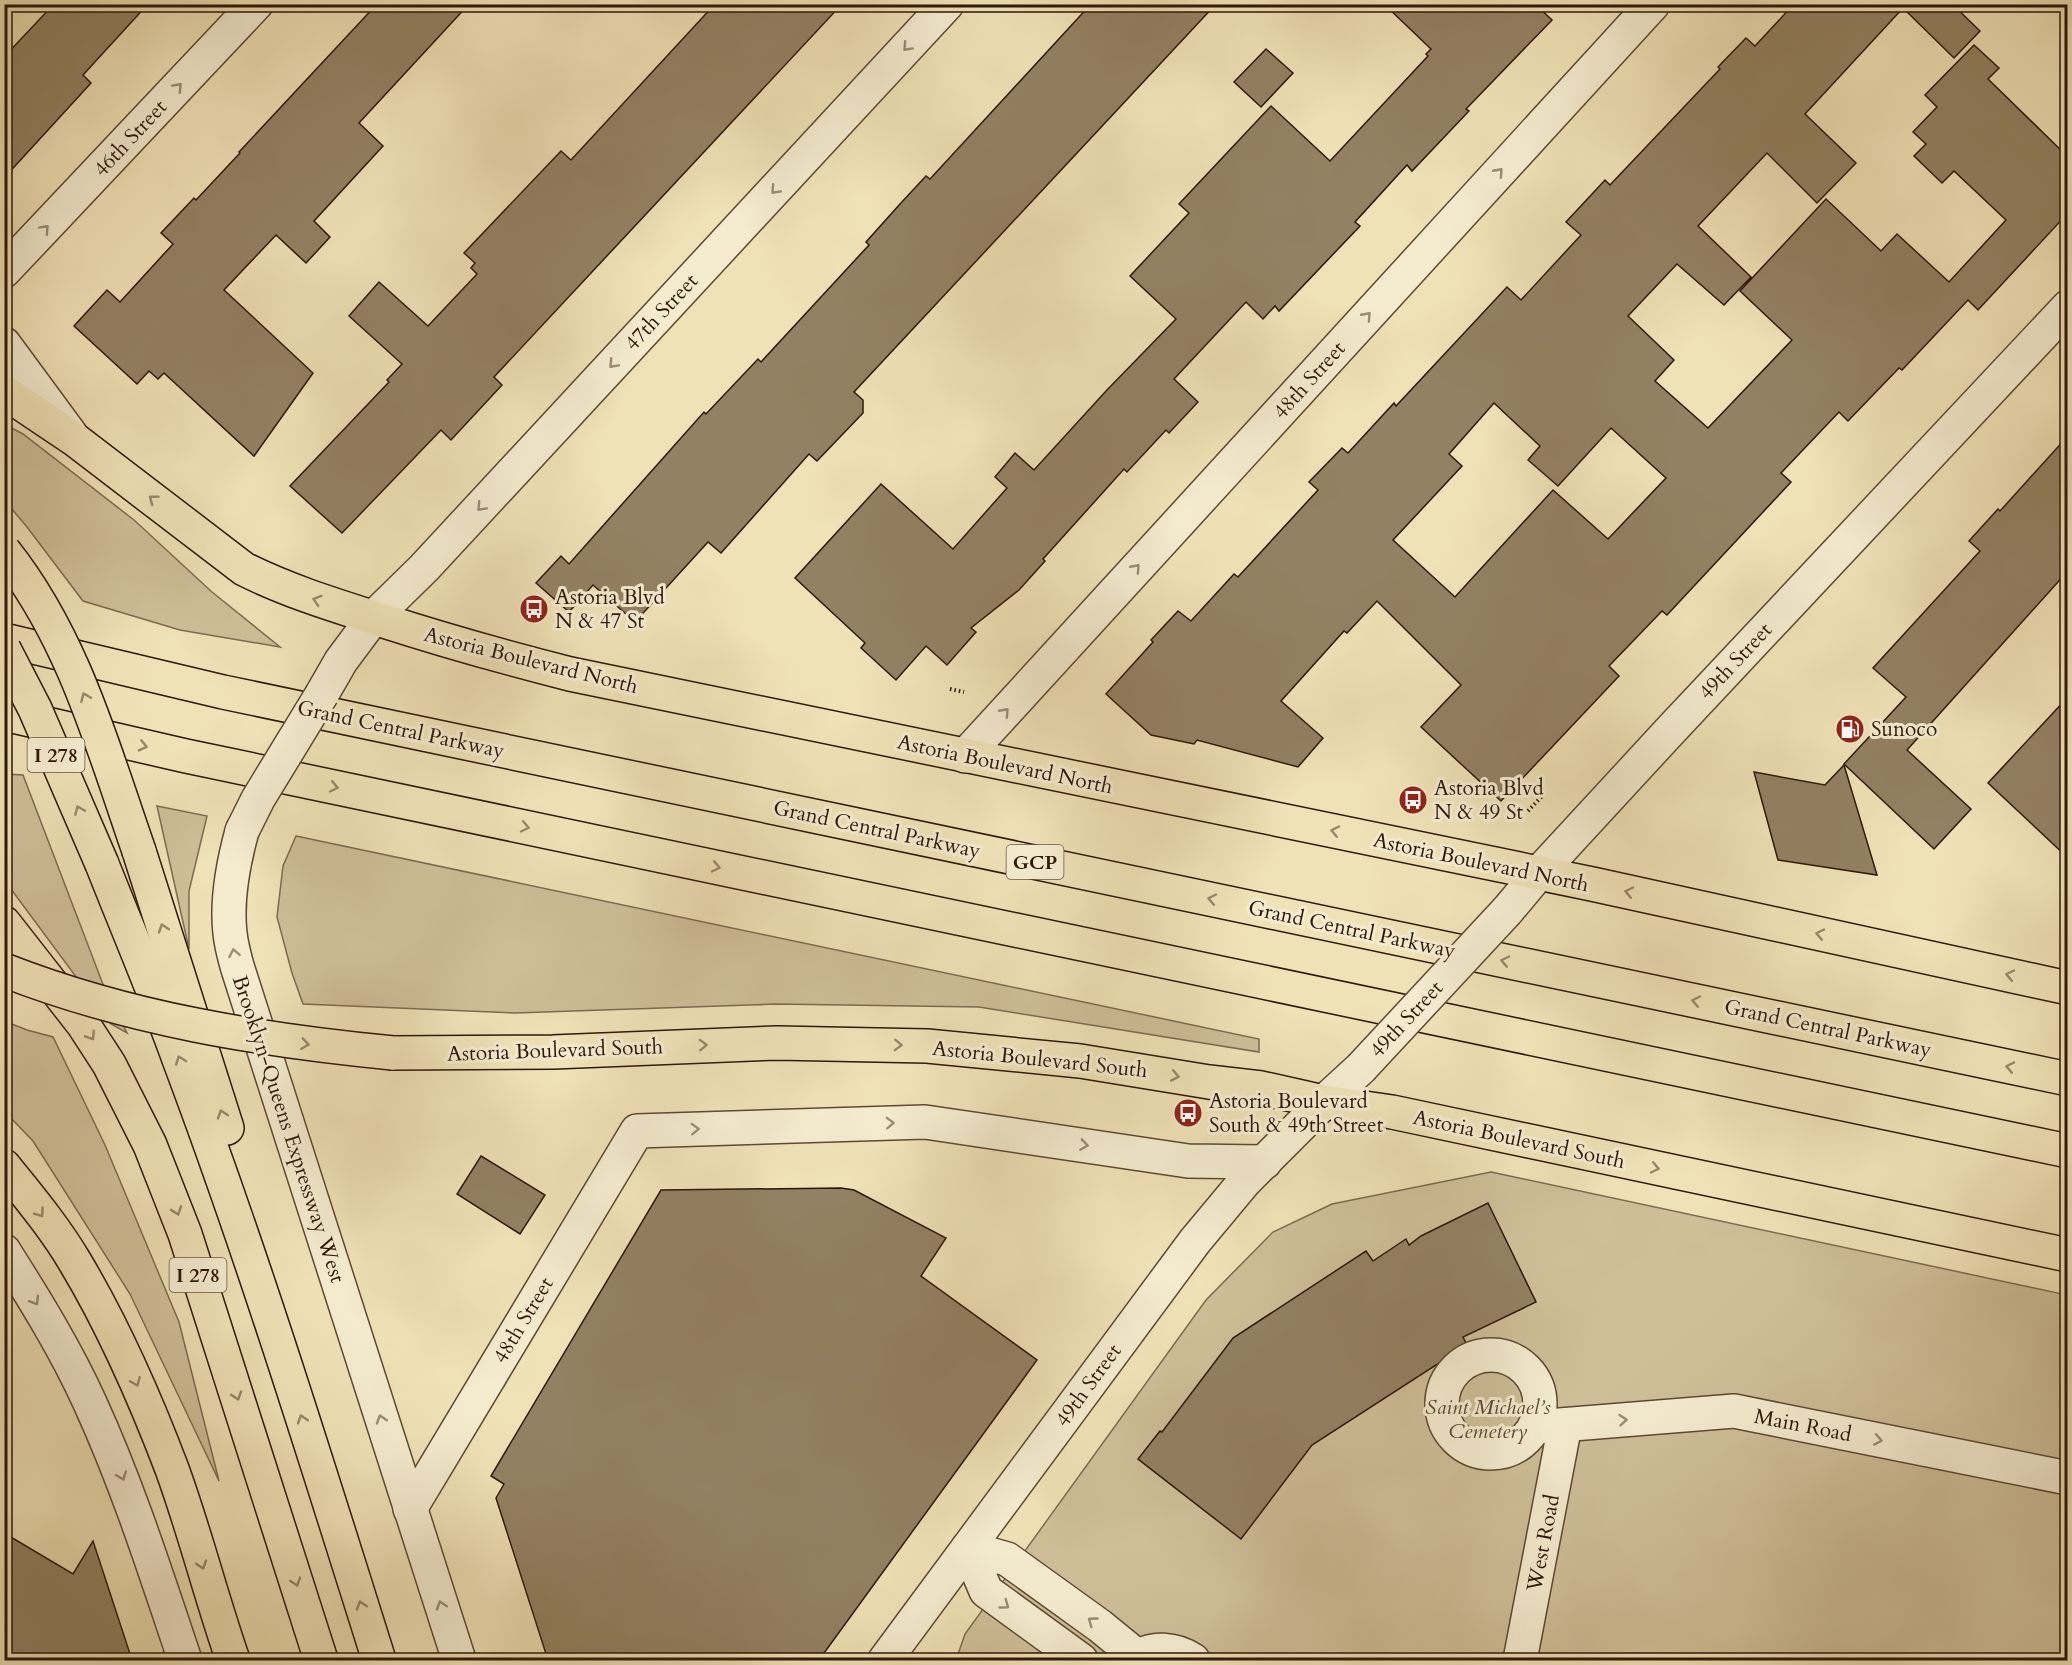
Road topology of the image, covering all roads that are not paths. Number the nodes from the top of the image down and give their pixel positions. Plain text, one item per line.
1 (256, 4) edge
2 (947, 4) edge
3 (1653, 4) edge
4 (4, 271) edge
5 (2067, 307) edge
6 (4, 344) edge
7 (4, 392) edge
8 (74, 439) junction
9 (4, 551) edge
10 (373, 618) junction
11 (4, 640) edge
12 (4, 650) edge
13 (4, 714) edge
14 (965, 756) junction
15 (1538, 874) junction
16 (4, 923) edge
17 (4, 970) edge
18 (2067, 988) edge
19 (2067, 1078) edge
20 (1324, 1102) junction
21 (2067, 1151) edge
22 (1265, 1162) junction
23 (4, 1166) edge
24 (4, 1251) edge
25 (2067, 1255) edge
26 (282, 1353) junction
27 (1550, 1426) joint
28 (2067, 1478) edge
29 (410, 1509) junction
30 (968, 1548) junction
31 (1137, 1659) edge
32 (185, 1660) edge
33 (233, 1660) edge
34 (321, 1660) edge
35 (379, 1660) edge
36 (459, 1660) edge
37 (885, 1660) edge
38 (1081, 1660) edge
39 (1193, 1660) edge
40 (1520, 1660) edge

4 -> 1 street, 46th Street
2 -> 10 street, 47th Street
14 -> 3 street, 48th Street
5 - 15 street, 49th Street
6 - 8 street
7 - 8 main road, Astoria Boulevard North
10 -> 8 main road, Astoria Boulevard North
26 -> 9 main road, bridge
10 - 14 main road, Astoria Boulevard North
29 -> 10 street, Brooklyn-Queens Expressway West, bridge
19 -> 11 main road, Grand Central Parkway / GCP
26 -> 12 main road, I 278, bridge
13 -> 21 main road
15 -> 14 main road, Astoria Boulevard North
18 -> 15 main road, Astoria Boulevard North
15 - 20 street, 49th Street, bridge
16 -> 34 main road, I 278
17 -> 20 main road, Astoria Boulevard South, bridge
20 - 22 street, 49th Street
20 -> 25 main road, Astoria Boulevard South
29 -> 22 street, 48th Street
22 - 30 street, 49th Street
23 -> 33 main road
24 -> 32 street
35 -> 26 main road, I 278
27 -> 28 street, Main Road
27 - 40 street, West Road
36 -> 29 street, Brooklyn-Queens Expressway West
31 -> 30 street
30 - 37 street, 49th Street
30 -> 38 street
31 - 39 street

